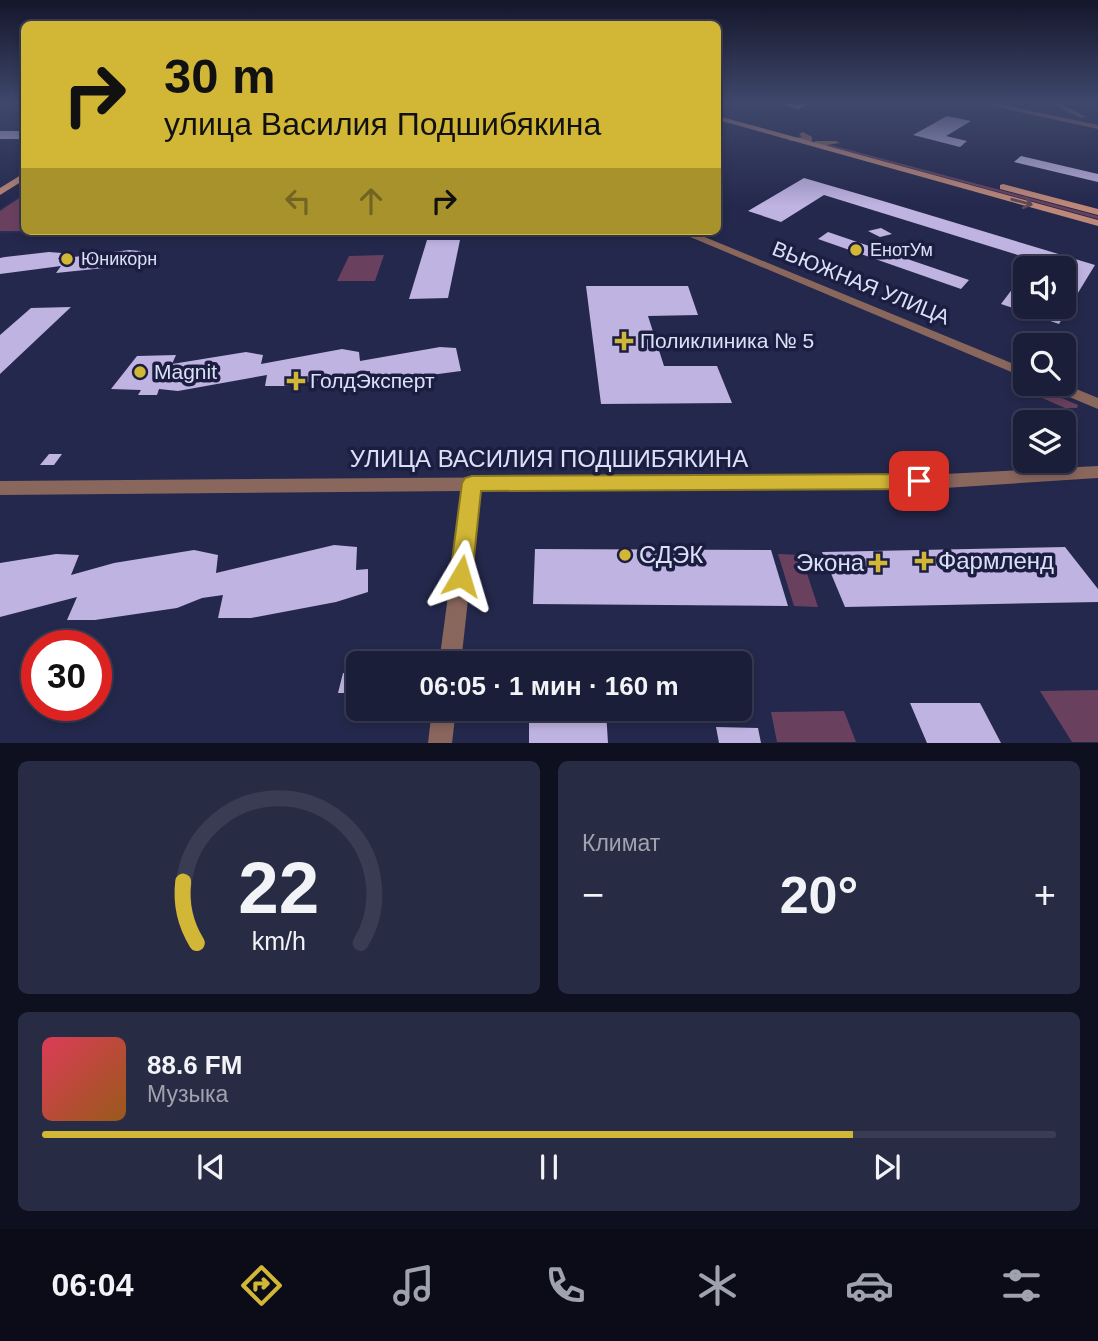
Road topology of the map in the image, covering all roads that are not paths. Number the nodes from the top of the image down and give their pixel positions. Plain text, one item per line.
1 (783, 137) edge
2 (806, 137) edge
3 (813, 137) edge
4 (791, 139) junction
5 (836, 143) junction
6 (826, 148) junction
7 (21, 179) edge
8 (0, 192) edge
9 (1098, 212) edge
10 (1098, 223) edge
11 (691, 235) edge
12 (1013, 369) edge
13 (1076, 395) edge
14 (1098, 404) edge
15 (1098, 472) edge
16 (472, 483) junction
17 (0, 488) edge
18 (451, 651) edge
19 (443, 721) edge
20 (440, 743) edge

1 - 4 street
2 - 4 street
3 - 5 street
4 - 6 street
5 - 6 street
5 - 9 street
6 -> 10 street
7 - 8 street
11 - 12 street, ВЬЮЖНАЯ УЛИЦА
13 - 14 street
15 - 16 street, УЛИЦА ВАСИЛИЯ ПОДШИБЯКИНА
16 - 17 street, УЛИЦА ВАСИЛИЯ ПОДШИБЯКИНА
16 - 18 street
19 - 20 street

